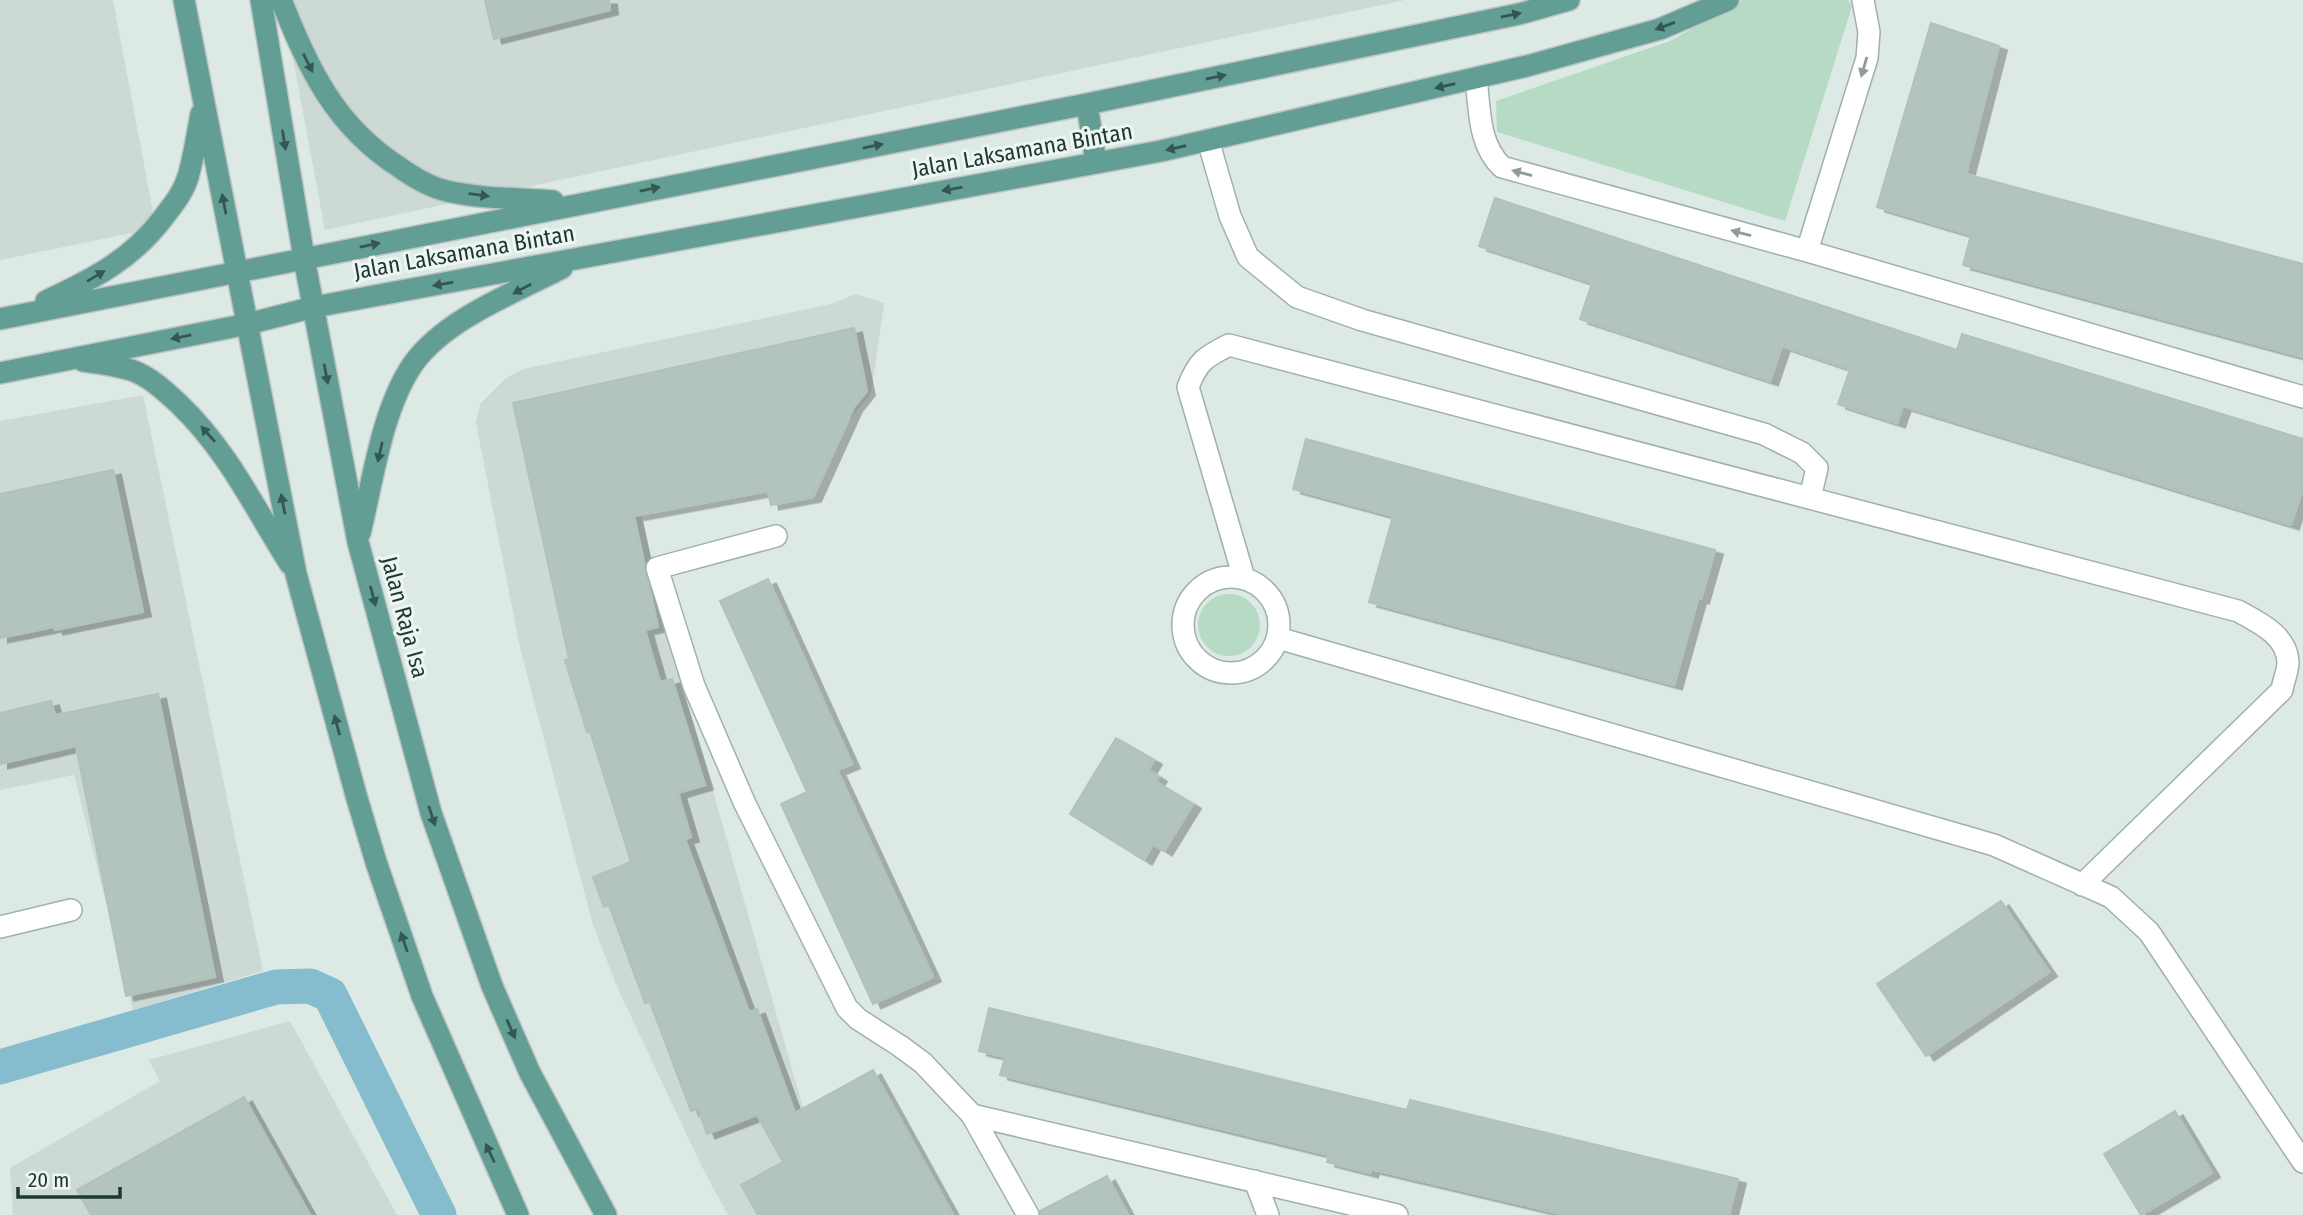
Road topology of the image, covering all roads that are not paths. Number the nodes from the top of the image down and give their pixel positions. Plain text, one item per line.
1 (184, 0) edge
2 (261, 0) edge
3 (281, 0) edge
4 (1569, 0) edge
5 (1728, 0) edge
6 (1863, 0) edge
7 (1476, 79) junction
8 (204, 100) junction
9 (1087, 104) junction
10 (1208, 140) junction
11 (1096, 163) junction
12 (583, 202) junction
13 (1807, 251) junction
14 (582, 257) junction
15 (303, 258) junction
16 (237, 271) junction
17 (314, 307) junction
18 (6, 318) edge
19 (248, 324) junction
20 (64, 359) junction
21 (0, 373) edge
22 (2303, 397) edge
23 (1810, 498) junction
24 (776, 536) dead end
25 (358, 542) junction
26 (296, 574) junction
27 (1244, 578) junction
28 (1278, 638) junction
29 (2082, 885) junction
30 (71, 910) dead end
31 (0, 927) edge
32 (972, 1115) junction
33 (2303, 1162) edge
34 (1255, 1181) junction
35 (518, 1215) edge
36 (606, 1215) edge
37 (1028, 1215) edge
38 (1268, 1215) edge
39 (1397, 1215) edge

1 - 8 main road
2 -> 15 main road, Jalan Raja Isa
3 -> 12 main road
9 -> 4 main road, Jalan Laksamana Bintan
5 -> 7 main road, Jalan Laksamana Bintan
6 -> 13 street
7 -> 10 main road, Jalan Laksamana Bintan
13 -> 7 street
16 -> 8 main road
18 -> 8 main road
9 - 11 main road
12 -> 9 main road, Jalan Laksamana Bintan
10 -> 11 main road, Jalan Laksamana Bintan
10 - 23 street
11 -> 14 main road, Jalan Laksamana Bintan
15 -> 12 main road, Jalan Laksamana Bintan
13 - 22 street
14 -> 17 main road, Jalan Laksamana Bintan
14 -> 25 main road
15 - 16 main road, Jalan Laksamana Bintan
15 - 17 main road, Jalan Raja Isa
16 - 18 main road, Jalan Laksamana Bintan
16 - 19 main road
17 - 19 main road, Jalan Laksamana Bintan
17 -> 25 main road, Jalan Raja Isa
19 -> 20 main road, Jalan Laksamana Bintan
26 -> 19 main road
20 - 21 main road, Jalan Laksamana Bintan
26 -> 20 main road
23 - 27 street
23 - 29 street
24 - 32 street
25 -> 36 main road, Jalan Raja Isa
35 -> 26 main road
27 - 28 street
27 - 28 street
28 - 29 street
29 - 33 street
30 - 31 street
32 - 34 street
32 - 37 street
34 - 38 street
34 - 39 street

